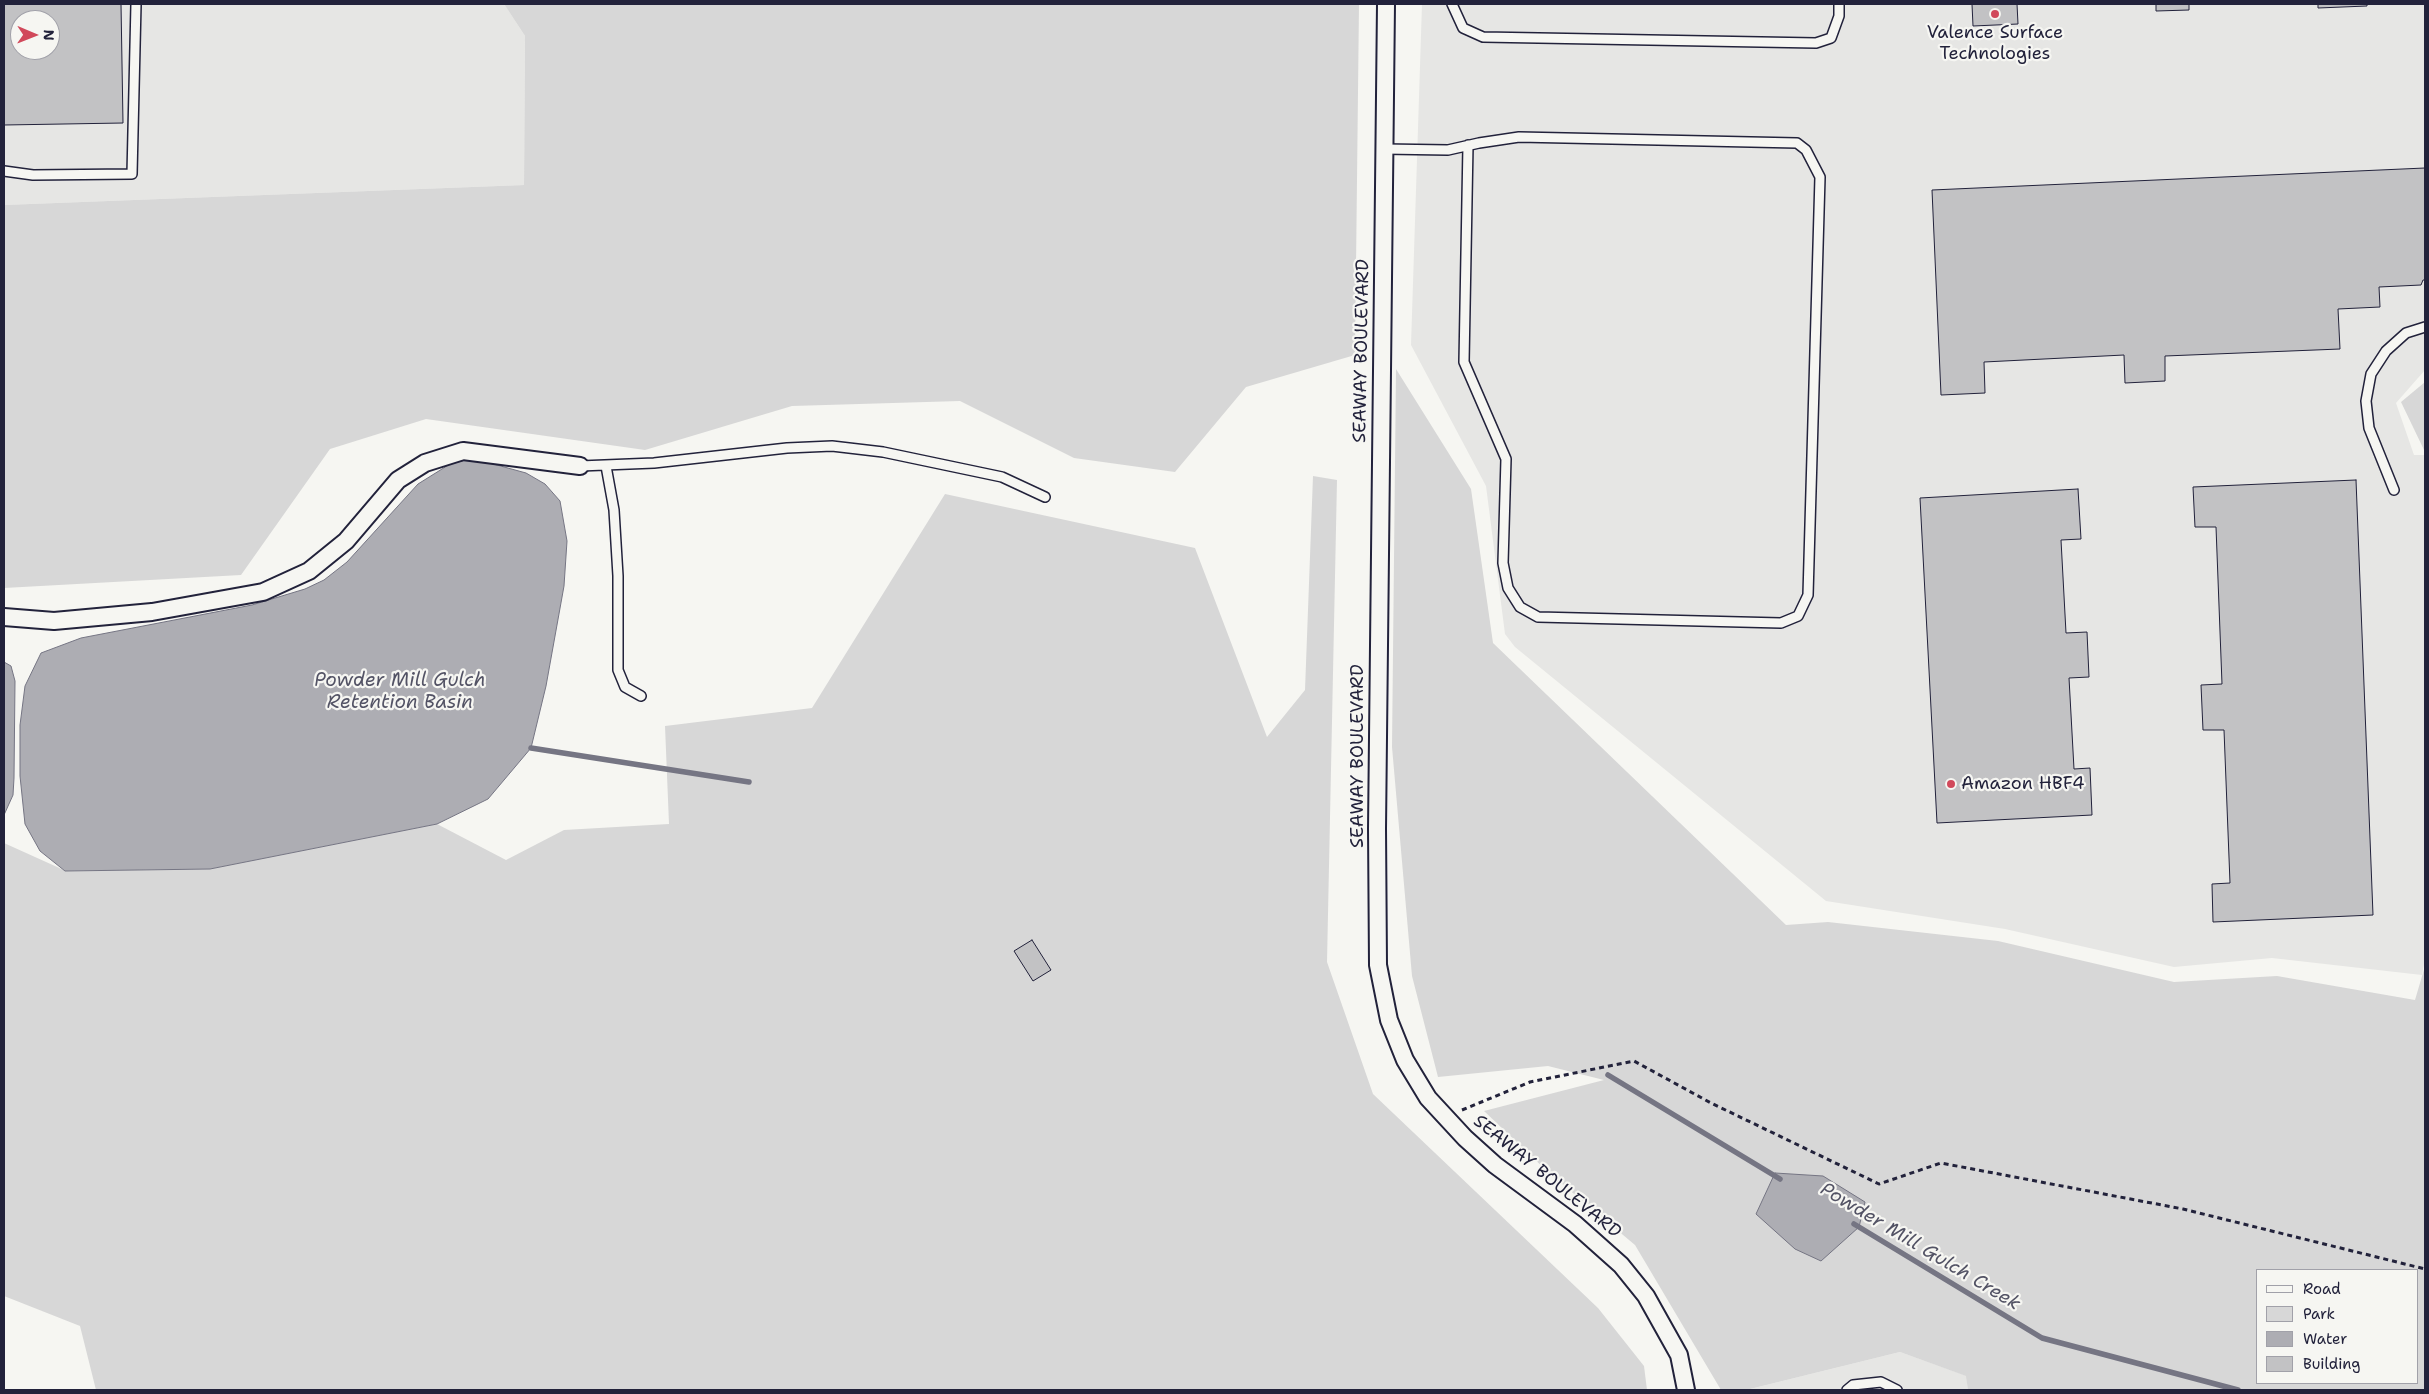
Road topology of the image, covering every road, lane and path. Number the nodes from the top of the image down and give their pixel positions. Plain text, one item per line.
1 (136, 4) edge
2 (1386, 4) edge
3 (1452, 4) edge
4 (1839, 4) edge
5 (1468, 145) junction
6 (1384, 149) junction
7 (4, 171) edge
8 (2425, 327) edge
9 (580, 466) joint
10 (606, 466) junction
11 (2394, 490) dead end
12 (1045, 497) dead end
13 (4, 617) edge
14 (641, 696) dead end
15 (1446, 1117) junction
16 (2425, 1269) edge
17 (1686, 1390) edge
18 (1847, 1390) edge
19 (1897, 1390) edge

1 - 7 lane
2 - 6 street, SEAWAY BOULEVARD
3 - 4 lane
5 - 5 lane
5 - 6 lane
6 - 15 street, SEAWAY BOULEVARD
8 - 11 lane
9 - 10 lane
9 - 13 street
10 - 12 lane
10 - 14 lane
15 - 16 path
15 - 17 street, SEAWAY BOULEVARD
18 - 19 lane

